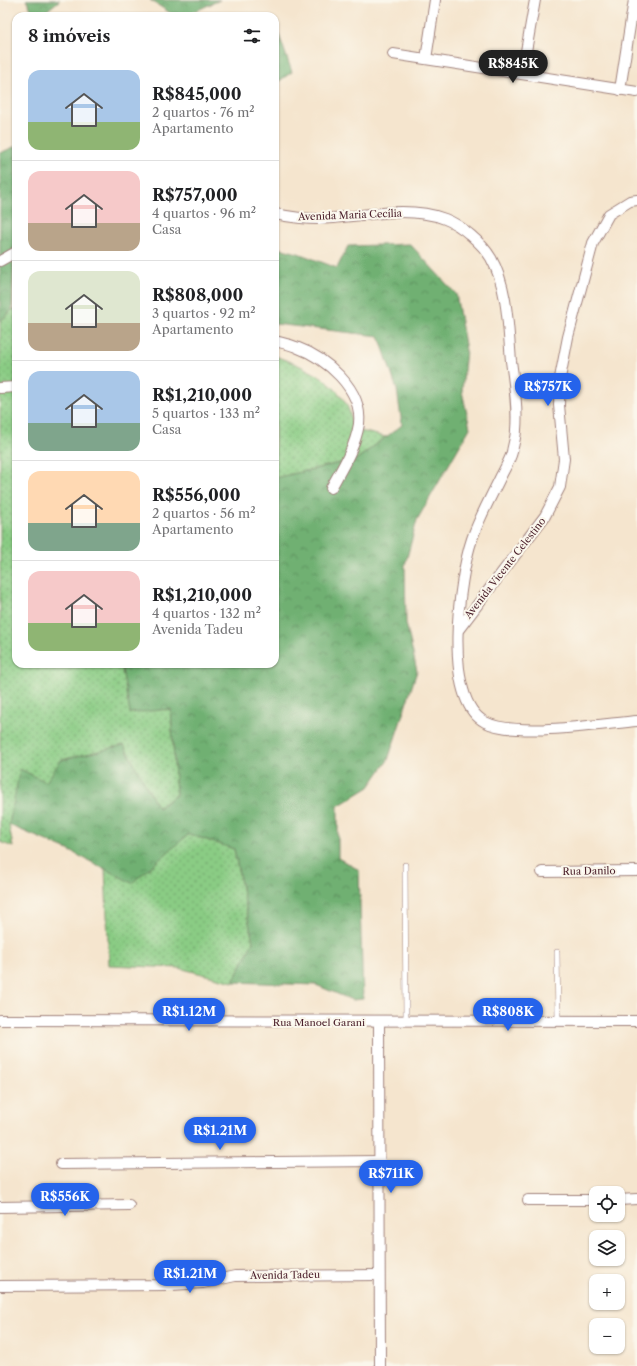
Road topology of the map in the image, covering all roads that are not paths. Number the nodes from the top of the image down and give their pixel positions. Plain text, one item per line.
1 (435, 0) edge
2 (534, 0) edge
3 (634, 0) edge
4 (393, 54) dead end
5 (426, 59) junction
6 (522, 74) junction
7 (620, 90) junction
8 (637, 92) edge
9 (637, 200) edge
10 (279, 215) edge
11 (12, 254) edge
12 (0, 261) edge
13 (279, 343) edge
14 (12, 387) edge
15 (0, 388) edge
16 (331, 488) dead end
17 (458, 629) junction
18 (637, 721) edge
19 (405, 865) dead end
20 (637, 871) edge
21 (542, 872) dead end
22 (557, 952) dead end
23 (0, 1020) edge
24 (558, 1020) junction
25 (637, 1021) edge
26 (379, 1022) junction
27 (406, 1022) junction
28 (380, 1161) junction
29 (61, 1164) dead end
30 (528, 1200) dead end
31 (589, 1200) edge
32 (625, 1200) edge
33 (637, 1200) edge
34 (129, 1205) dead end
35 (0, 1207) edge
36 (380, 1275) junction
37 (0, 1286) edge
38 (380, 1366) edge

1 - 5 street
2 - 6 street
3 - 7 street
4 - 5 street
5 - 6 street
6 - 7 street
7 - 8 street
9 - 17 street, Avenida Vicente Celestino
10 - 17 street, Avenida Maria Cecília
11 - 12 street
13 - 16 street
14 - 15 street
17 - 18 street, Avenida Maria Cecília
19 - 27 lane
20 - 21 street, Rua Danilo
22 - 24 lane
23 - 26 street, Rua Manoel Garani
24 - 25 street, Rua Manoel Garani
24 - 27 street, Rua Manoel Garani
26 - 27 street, Rua Manoel Garani
26 - 28 street
28 - 29 street
28 - 36 street
30 - 31 street
32 - 33 street
34 - 35 street
36 - 37 street, Avenida Tadeu
36 - 38 street

